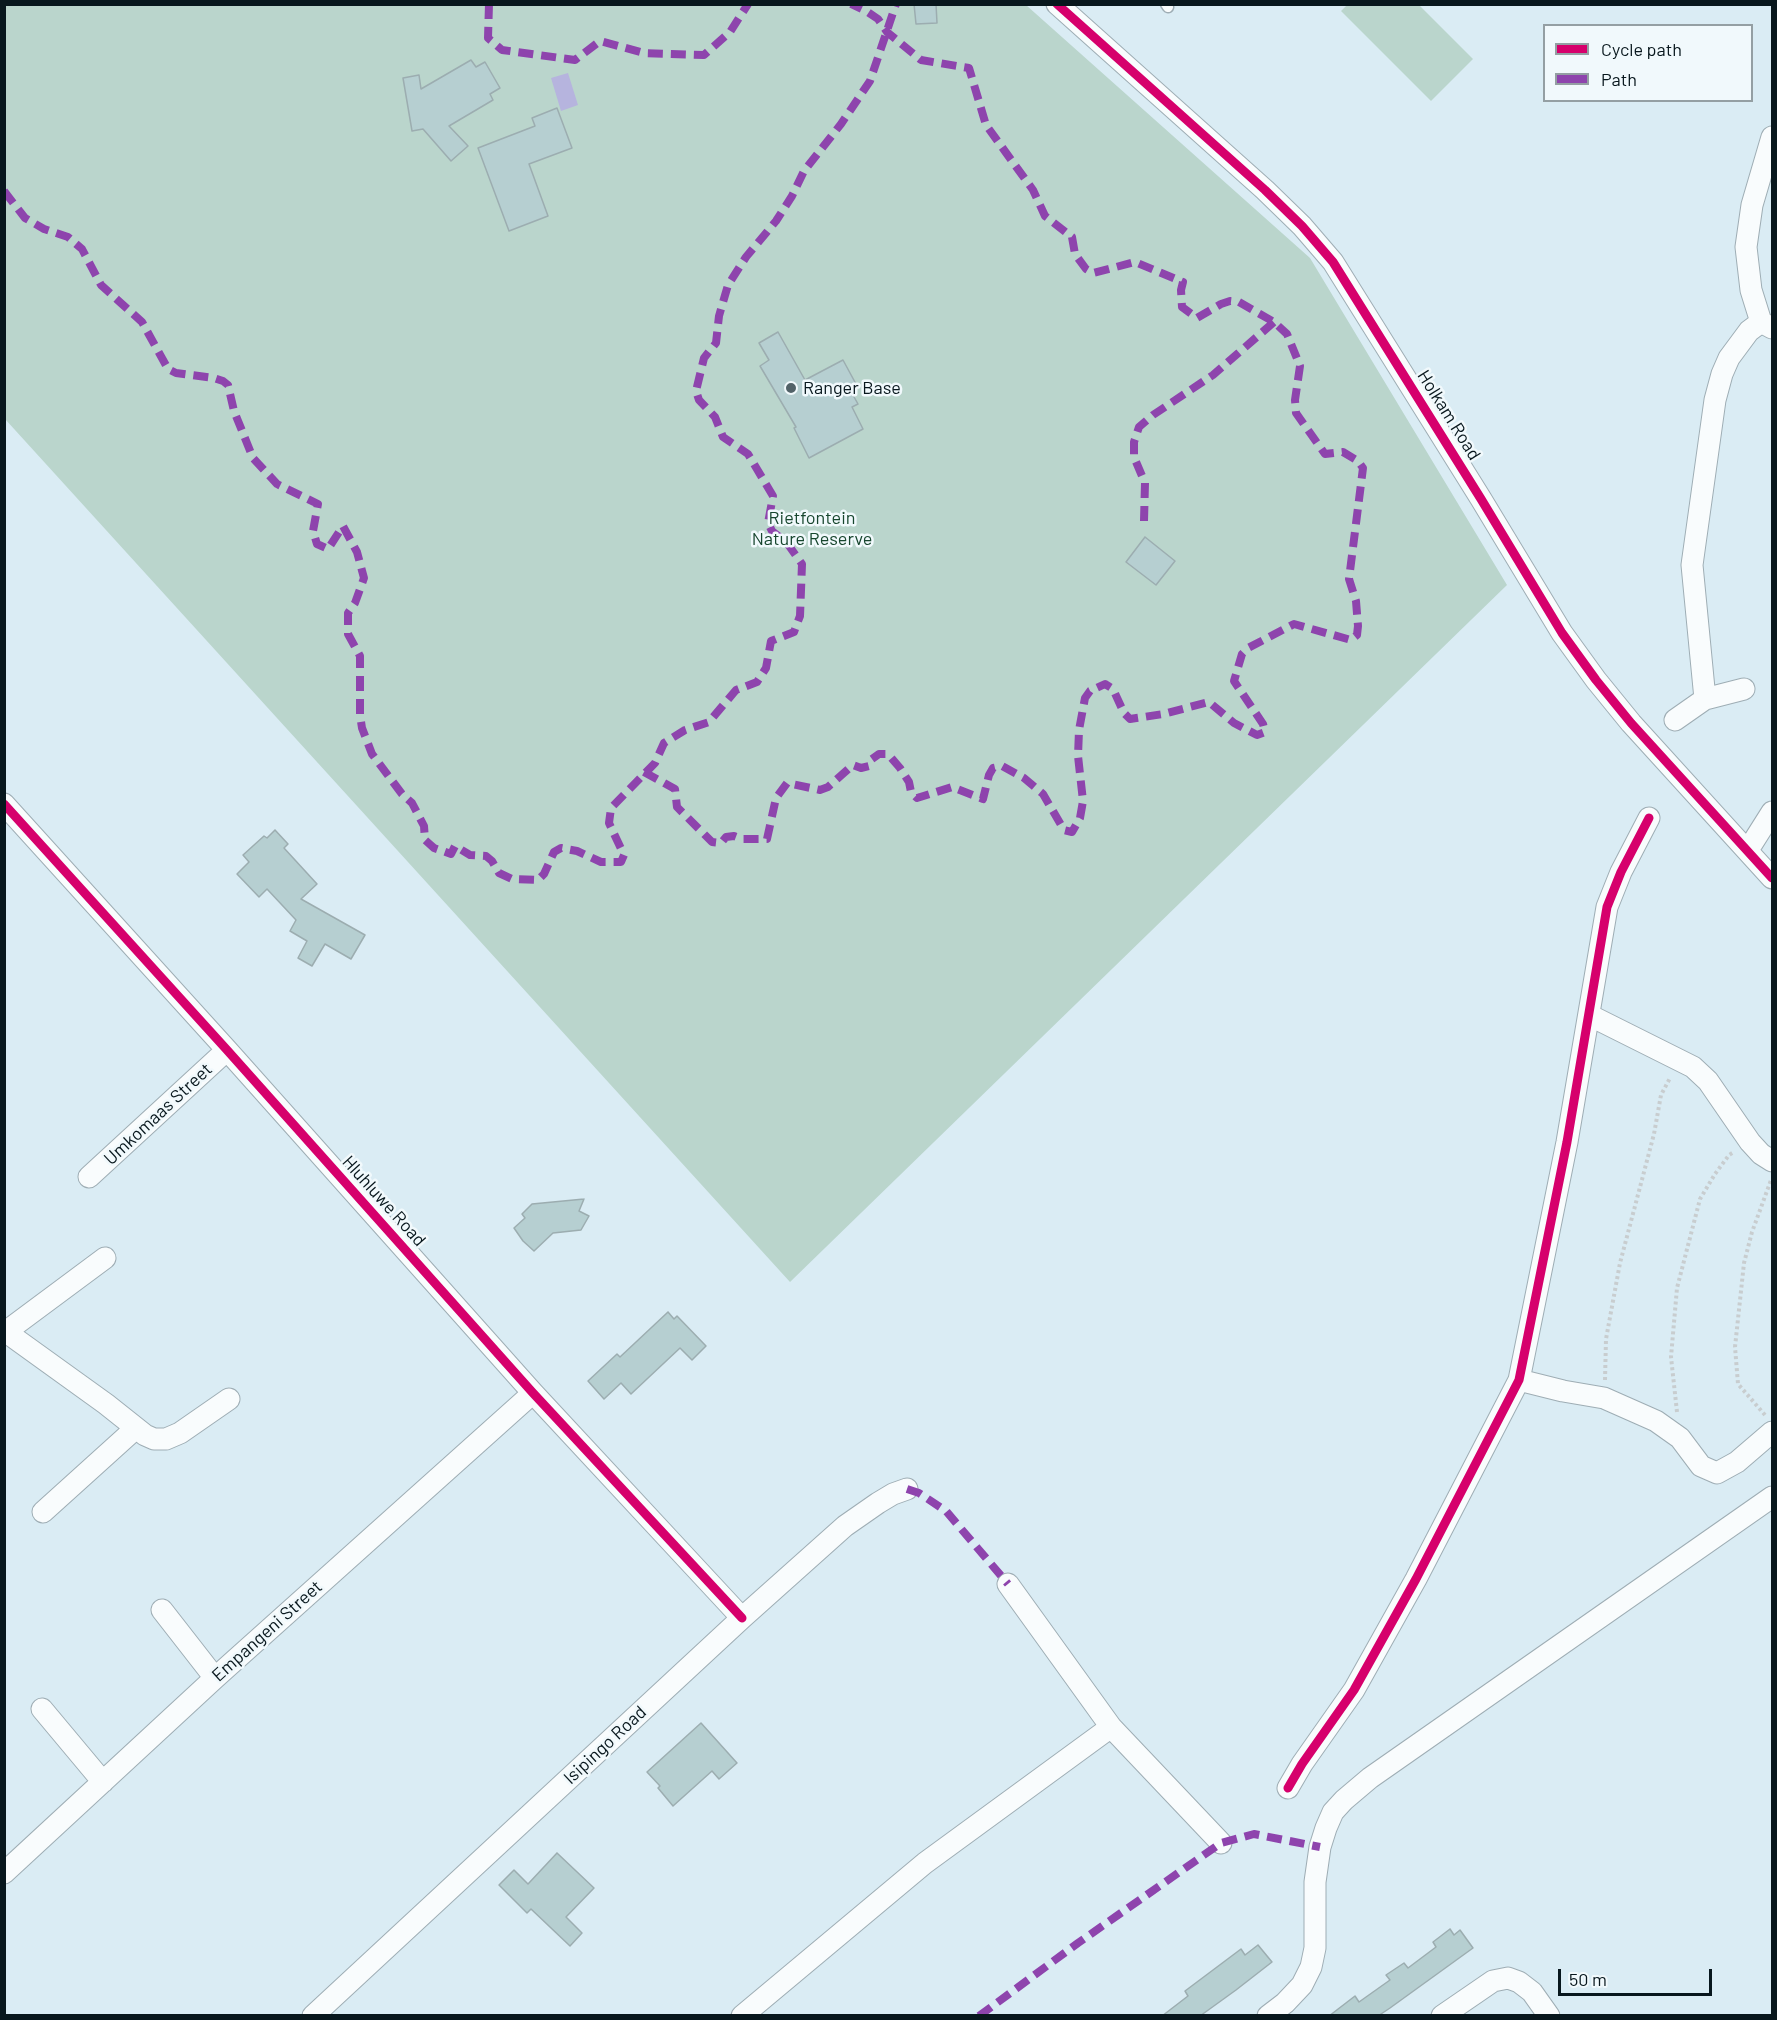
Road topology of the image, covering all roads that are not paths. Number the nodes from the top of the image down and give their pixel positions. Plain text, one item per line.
1 (1057, 4) edge
2 (1773, 137) edge
3 (1767, 325) edge
4 (1744, 689) dead end
5 (1705, 699) junction
6 (1675, 720) dead end
7 (4, 804) edge
8 (1773, 812) edge
9 (1649, 818) dead end
10 (1748, 850) junction
11 (1773, 878) edge
12 (1589, 1015) junction
13 (227, 1050) junction
14 (1773, 1161) edge
15 (89, 1177) dead end
16 (105, 1258) dead end
17 (5, 1333) edge
18 (1519, 1380) junction
19 (533, 1393) junction
20 (229, 1399) dead end
21 (136, 1428) junction
22 (1773, 1432) edge
23 (907, 1489) dead end
24 (1772, 1498) edge
25 (43, 1512) dead end
26 (1008, 1584) dead end
27 (162, 1610) dead end
28 (742, 1618) junction
29 (215, 1677) junction
30 (42, 1709) dead end
31 (1111, 1727) junction
32 (103, 1782) junction
33 (1288, 1788) dead end
34 (1221, 1844) dead end
35 (4, 1873) edge
36 (313, 2016) edge
37 (742, 2016) edge
38 (1268, 2016) edge
39 (1442, 2016) edge
40 (1549, 2016) edge

1 - 10 street, Holkam Road
2 - 3 street
3 - 5 street
4 - 5 street
5 - 6 street
7 - 13 street, Hluhluwe Road
8 - 10 street
9 - 12 street
10 - 11 street, Holkam Road
12 - 14 street
12 - 18 street
13 - 15 street, Umkomaas Street
13 - 19 street, Hluhluwe Road
16 - 17 street
17 - 21 street
18 - 22 street
18 - 33 street
19 - 28 street, Hluhluwe Road
19 - 29 street, Empangeni Street
20 - 21 street
21 - 25 street
23 - 28 street, Isipingo Road
24 - 38 street
26 - 31 street
27 - 29 street
28 - 36 street, Isipingo Road
29 - 32 street, Empangeni Street
30 - 32 street
31 - 34 street
31 - 37 street
32 - 35 street, Empangeni Street
39 - 40 street

